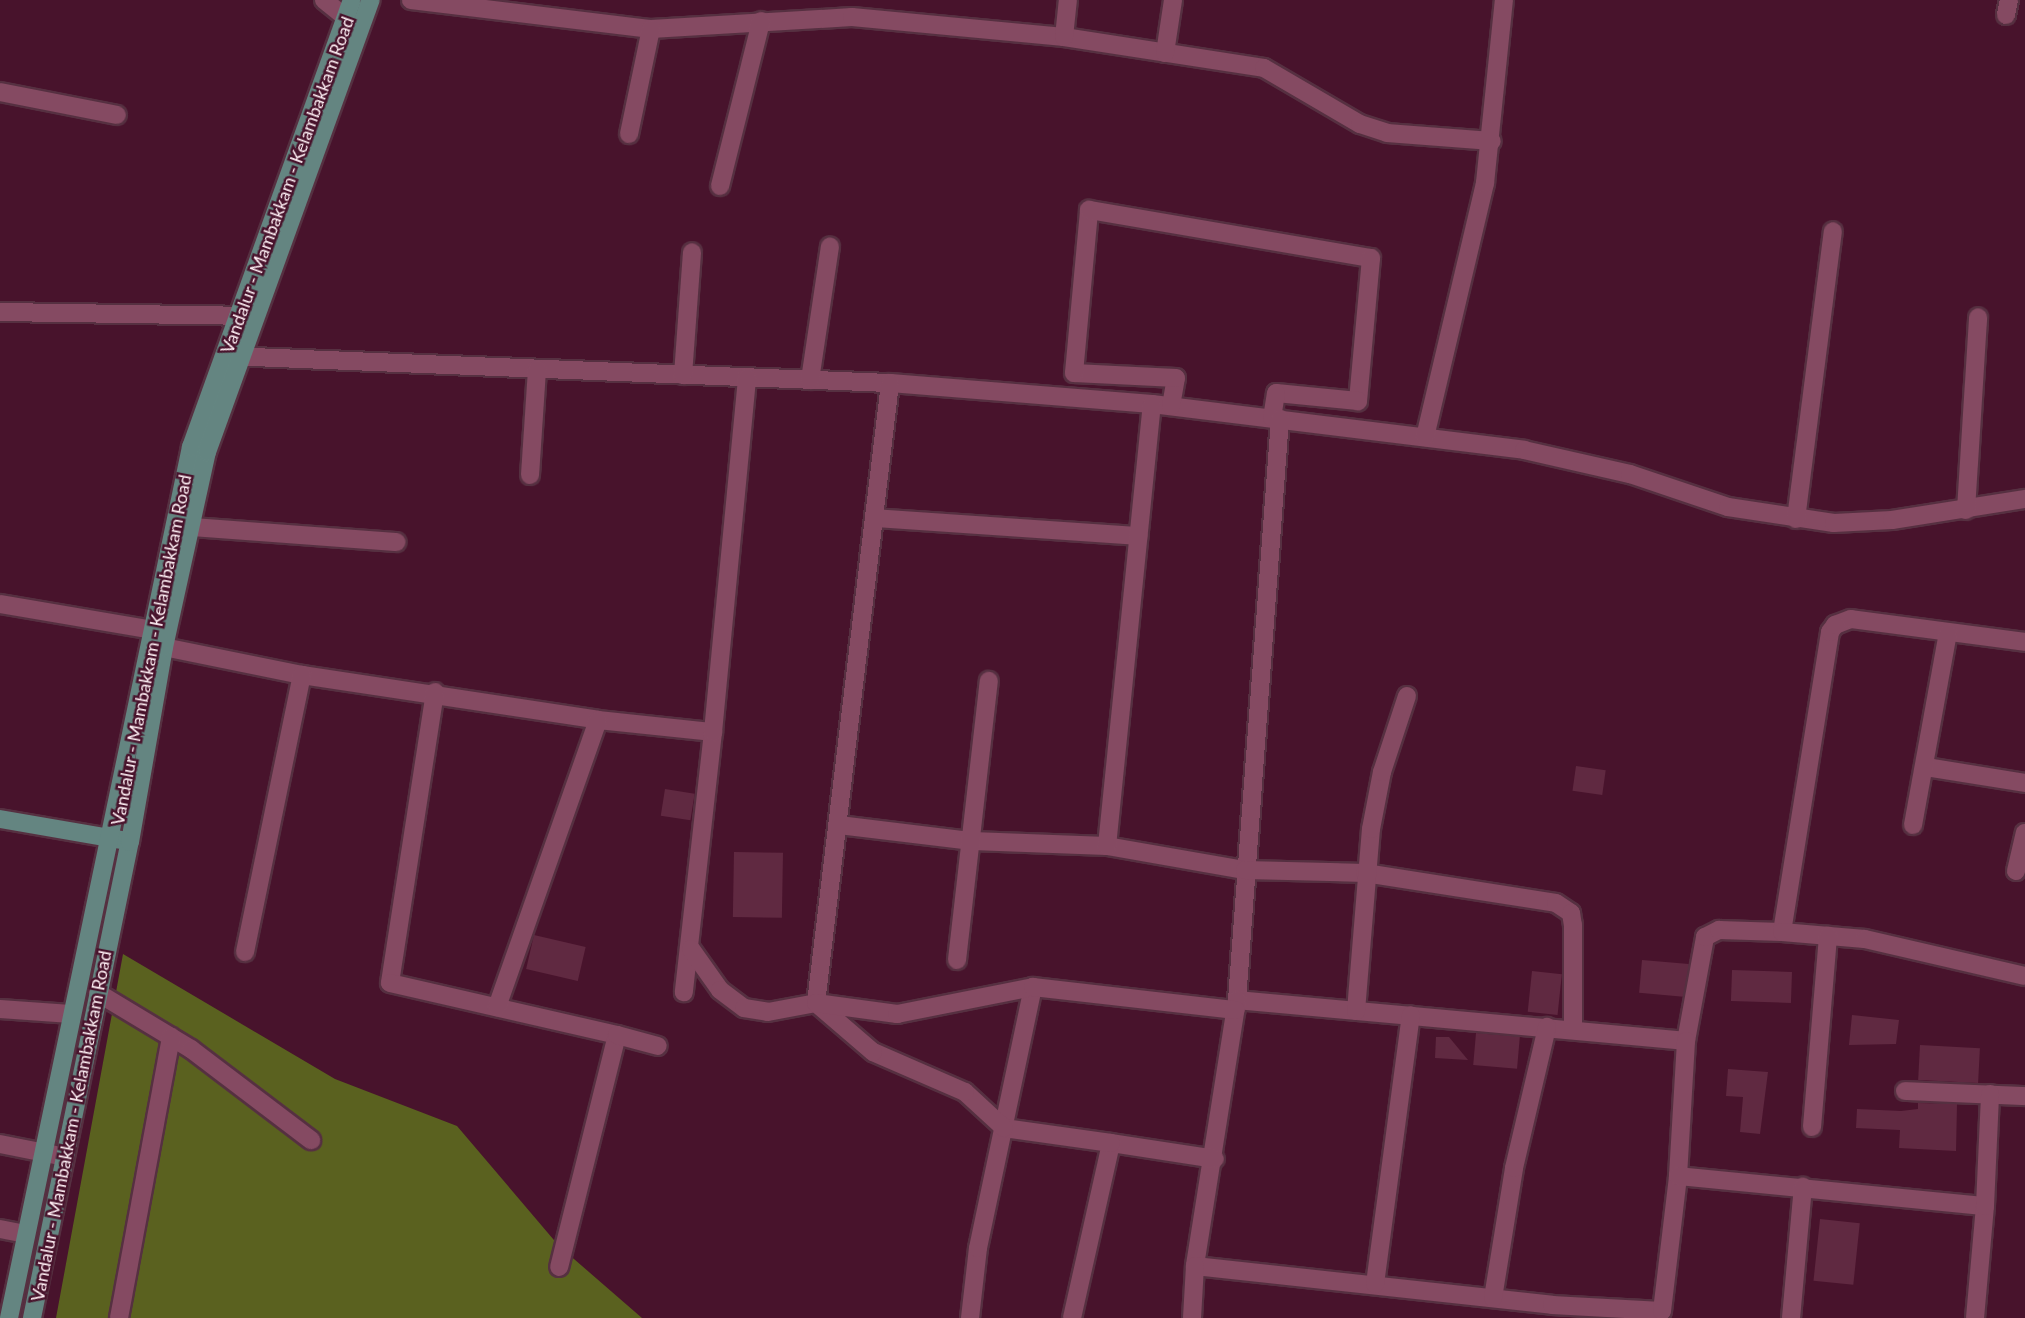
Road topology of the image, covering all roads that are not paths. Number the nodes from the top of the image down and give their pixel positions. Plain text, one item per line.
1 (324, 0) edge
2 (352, 0) edge
3 (371, 0) edge
4 (411, 0) edge
5 (1068, 0) edge
6 (1173, 0) edge
7 (1504, 0) edge
8 (853, 9) edge
9 (346, 18) junction
10 (761, 21) junction
11 (651, 29) junction
12 (1064, 37) junction
13 (1165, 53) junction
14 (0, 92) edge
15 (117, 115) dead end
16 (629, 134) dead end
17 (1492, 141) junction
18 (720, 186) dead end
19 (1833, 231) dead end
20 (830, 246) dead end
21 (692, 252) dead end
22 (0, 312) edge
23 (249, 315) junction
24 (1978, 316) dead end
25 (235, 356) junction
26 (537, 369) junction
27 (683, 375) junction
28 (747, 378) junction
29 (810, 380) junction
30 (890, 383) junction
31 (1152, 404) junction
32 (1171, 406) junction
33 (1276, 419) junction
34 (1425, 437) junction
35 (530, 476) dead end
36 (2025, 499) edge
37 (1966, 510) junction
38 (874, 518) junction
39 (1796, 519) junction
40 (191, 527) junction
41 (1138, 536) junction
42 (396, 542) dead end
43 (0, 604) edge
44 (154, 630) junction
45 (1948, 633) junction
46 (2025, 642) edge
47 (164, 647) junction
48 (302, 675) junction
49 (989, 681) dead end
50 (435, 692) junction
51 (1407, 696) dead end
52 (598, 720) junction
53 (713, 732) junction
54 (1926, 767) junction
55 (2025, 783) edge
56 (0, 819) edge
57 (839, 825) junction
58 (1912, 825) dead end
59 (2025, 833) edge
60 (121, 840) junction
61 (972, 841) junction
62 (1107, 846) junction
63 (1245, 870) junction
64 (2016, 871) dead end
65 (1365, 873) junction
66 (1782, 932) junction
67 (1828, 936) junction
68 (691, 949) junction
69 (245, 952) dead end
70 (957, 960) dead end
71 (2025, 976) edge
72 (1033, 987) junction
73 (684, 992) dead end
74 (98, 993) junction
75 (816, 1003) junction
76 (1237, 1005) junction
77 (497, 1007) junction
78 (0, 1009) edge
79 (1356, 1011) junction
80 (71, 1014) junction
81 (1411, 1015) junction
82 (1547, 1027) junction
83 (1573, 1029) junction
84 (617, 1035) junction
85 (171, 1037) junction
86 (1686, 1041) junction
87 (658, 1046) dead end
88 (1905, 1091) dead end
89 (1990, 1094) junction
90 (2025, 1096) edge
91 (1812, 1127) dead end
92 (1004, 1128) junction
93 (311, 1140) dead end
94 (1111, 1143) junction
95 (0, 1144) edge
96 (42, 1153) junction
97 (65, 1157) junction
98 (1215, 1158) junction
99 (1678, 1176) junction
100 (1803, 1187) junction
101 (1985, 1206) junction
102 (0, 1229) edge
103 (26, 1234) junction
104 (1195, 1266) junction
105 (560, 1267) dead end
106 (1375, 1284) junction
107 (1493, 1298) junction
108 (1551, 1311) edge
109 (1661, 1315) edge
110 (9, 1318) edge
111 (32, 1318) edge
112 (119, 1318) edge
113 (970, 1318) edge
114 (1072, 1318) edge
115 (1192, 1318) edge
116 (1791, 1318) edge
117 (1975, 1318) edge

1 - 9 street
2 - 9 main road, Vandalur - Mambakkam - Kelambakkam Road
3 - 23 main road, Vandalur - Mambakkam - Kelambakkam Road
4 - 11 street
5 - 12 street
6 - 13 street
7 - 17 street
8 - 10 street
8 - 12 street
9 - 23 main road, Vandalur - Mambakkam - Kelambakkam Road
10 - 11 street
10 - 18 street
11 - 16 street
12 - 13 street
13 - 17 street
14 - 15 street
17 - 34 street
19 - 39 street
20 - 29 street
21 - 27 street
22 - 23 street
23 - 25 main road, Vandalur - Mambakkam - Kelambakkam Road
24 - 37 street
25 - 26 street
25 - 40 main road, Vandalur - Mambakkam - Kelambakkam Road
25 - 44 main road, Vandalur - Mambakkam - Kelambakkam Road
26 - 27 street
26 - 35 street
27 - 28 street
28 - 29 street
28 - 53 street
29 - 30 street
30 - 31 street
30 - 38 street
31 - 32 street
31 - 41 street
32 - 33 street
32 - 33 street
33 - 34 street
33 - 63 street
34 - 39 street
36 - 37 street
37 - 39 street
38 - 41 street
38 - 57 street
40 - 42 street
40 - 47 main road, Vandalur - Mambakkam - Kelambakkam Road
41 - 62 street
43 - 44 street
44 - 60 main road, Vandalur - Mambakkam - Kelambakkam Road
45 - 46 street
45 - 54 street
45 - 66 street
47 - 48 street
47 - 60 main road, Vandalur - Mambakkam - Kelambakkam Road
48 - 50 street
48 - 69 street
49 - 61 street
50 - 52 street
50 - 77 street
51 - 65 street
52 - 53 street
52 - 77 street
53 - 68 street
54 - 55 street
54 - 58 street
56 - 60 main road
57 - 61 street
57 - 75 street
59 - 64 street
60 - 74 main road, Vandalur - Mambakkam - Kelambakkam Road
60 - 80 main road, Vandalur - Mambakkam - Kelambakkam Road
61 - 62 street
61 - 70 street
62 - 63 street
63 - 65 street
63 - 76 street
65 - 79 street
65 - 83 street
66 - 67 street
66 - 86 street
67 - 71 street
67 - 91 street
68 - 73 street
68 - 75 street
72 - 75 street
72 - 76 street
72 - 92 street
74 - 85 street
74 - 97 main road, Vandalur - Mambakkam - Kelambakkam Road
75 - 92 street
76 - 79 street
76 - 98 street
77 - 84 street
78 - 80 street
79 - 81 street
80 - 96 main road, Vandalur - Mambakkam - Kelambakkam Road
81 - 82 street
81 - 106 street
82 - 83 street
82 - 107 street
83 - 86 street
84 - 87 street
84 - 105 street
85 - 93 street
85 - 112 street
86 - 99 street
88 - 89 street
89 - 90 street
89 - 101 street
92 - 94 street
92 - 113 street
94 - 98 street
94 - 114 street
95 - 96 street
96 - 97 street
96 - 103 main road, Vandalur - Mambakkam - Kelambakkam Road
97 - 111 main road, Vandalur - Mambakkam - Kelambakkam Road
98 - 104 street
99 - 100 street
99 - 109 street
100 - 101 street
100 - 116 street
101 - 117 street
102 - 103 street
103 - 110 main road, Vandalur - Mambakkam - Kelambakkam Road
104 - 106 street
104 - 115 street
106 - 107 street
107 - 108 street
108 - 109 street

